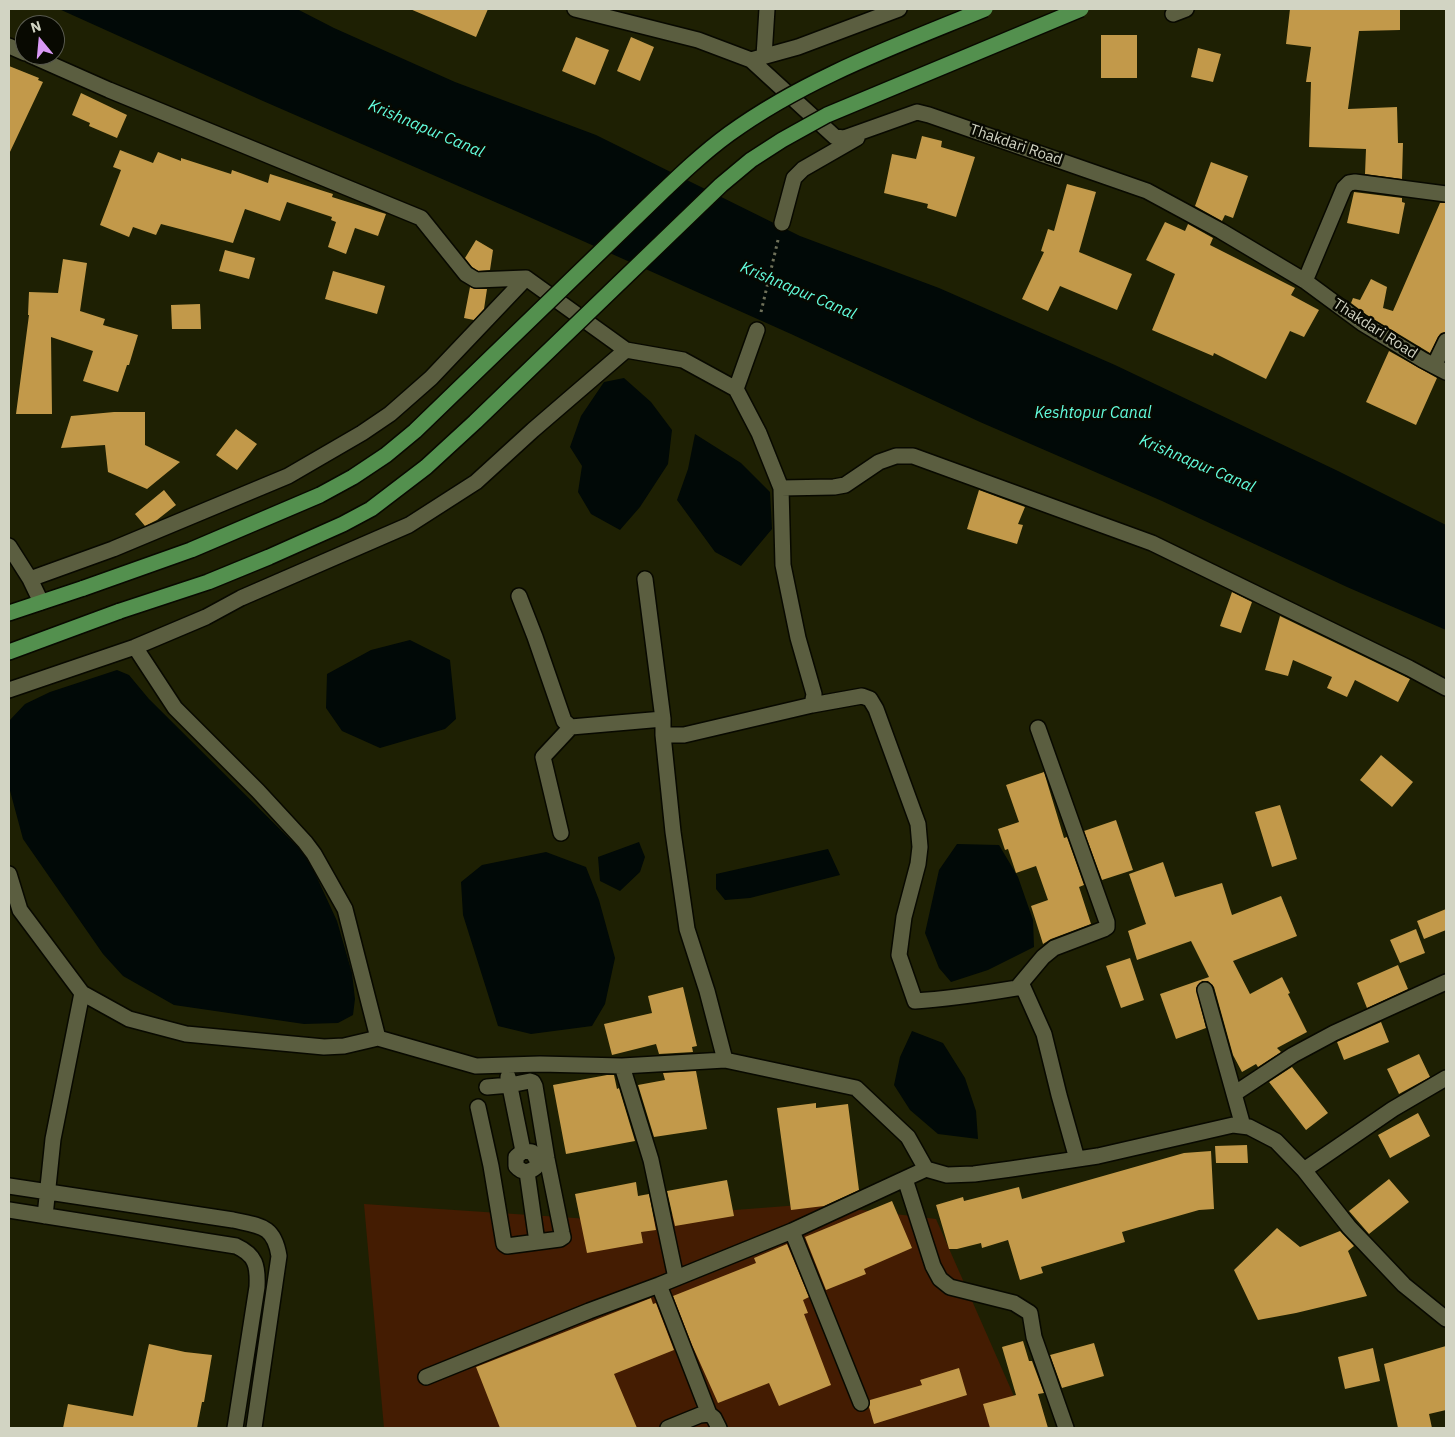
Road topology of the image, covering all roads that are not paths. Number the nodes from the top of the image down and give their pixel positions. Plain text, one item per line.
1 (576, 9) edge
2 (767, 9) edge
3 (899, 9) edge
4 (985, 9) edge
5 (1081, 9) edge
6 (758, 58) junction
7 (53, 65) edge
8 (880, 125) junction
9 (1446, 194) edge
10 (782, 222) road end
11 (526, 278) junction
12 (1305, 281) junction
13 (757, 330) road end
14 (1446, 341) edge
15 (626, 350) junction
16 (1440, 369) edge
17 (736, 389) junction
18 (781, 488) junction
19 (9, 546) edge
20 (30, 579) junction
21 (645, 579) dead end
22 (519, 596) dead end
23 (41, 602) junction
24 (9, 613) edge
25 (135, 647) junction
26 (9, 652) edge
27 (1446, 688) edge
28 (9, 690) edge
29 (812, 705) junction
30 (663, 719) junction
31 (571, 727) junction
32 (1038, 728) dead end
33 (663, 735) junction
34 (561, 832) dead end
35 (9, 874) edge
36 (1446, 982) edge
37 (1017, 988) junction
38 (1204, 990) dead end
39 (82, 994) junction
40 (378, 1038) junction
41 (725, 1060) junction
42 (506, 1065) junction
43 (622, 1066) junction
44 (1446, 1078) edge
45 (510, 1085) junction
46 (487, 1087) dead end
47 (1234, 1094) junction
48 (478, 1107) dead end
49 (1244, 1126) junction
50 (1077, 1159) junction
51 (542, 1160) junction
52 (522, 1162) junction
53 (492, 1166) junction
54 (926, 1169) junction
55 (1304, 1170) junction
56 (905, 1179) junction
57 (9, 1186) edge
58 (49, 1192) junction
59 (9, 1210) edge
60 (45, 1216) junction
61 (792, 1231) junction
62 (537, 1242) junction
63 (676, 1278) junction
64 (659, 1285) junction
65 (1446, 1319) edge
66 (426, 1377) dead end
67 (861, 1403) dead end
68 (709, 1414) junction
69 (236, 1428) edge
70 (254, 1428) edge
71 (668, 1428) edge
72 (718, 1428) edge
73 (1066, 1428) edge

1 - 6 street, Thakdari Road
2 - 6 street
3 - 6 street
4 - 23 main road, bridge
5 - 26 main road, bridge
6 - 8 street, Thakdari Road
7 - 11 street
8 - 10 street
8 - 12 street, Thakdari Road
9 - 12 street
11 - 15 street
11 - 20 street
12 - 16 street, Thakdari Road
13 - 17 street
14 - 16 street
15 - 17 street
15 - 25 street
17 - 18 street
18 - 27 street
18 - 29 street
19 - 20 street
20 - 23 street
21 - 30 street
22 - 31 street
23 - 24 main road
25 - 28 street
25 - 40 street
29 - 33 street
29 - 37 street
30 - 31 street
30 - 33 street
31 - 34 street
32 - 37 street
33 - 41 street
35 - 39 street
36 - 47 street
37 - 50 street
38 - 47 street
39 - 40 street
39 - 58 street
40 - 42 street
41 - 43 street
41 - 54 street
42 - 43 street
42 - 45 street
43 - 63 street
44 - 55 street
45 - 46 street
45 - 51 street
45 - 52 street
47 - 49 street
48 - 53 street
49 - 50 street
49 - 55 street
50 - 54 street
51 - 52 street
51 - 62 street
52 - 53 street
52 - 62 street
53 - 62 street
54 - 56 street
55 - 65 street
56 - 61 street
56 - 73 street
57 - 58 street
58 - 60 street
58 - 70 street
59 - 60 street
60 - 69 street
61 - 63 street
61 - 67 street
63 - 64 street
64 - 66 street
64 - 68 street
68 - 71 street
68 - 72 street

